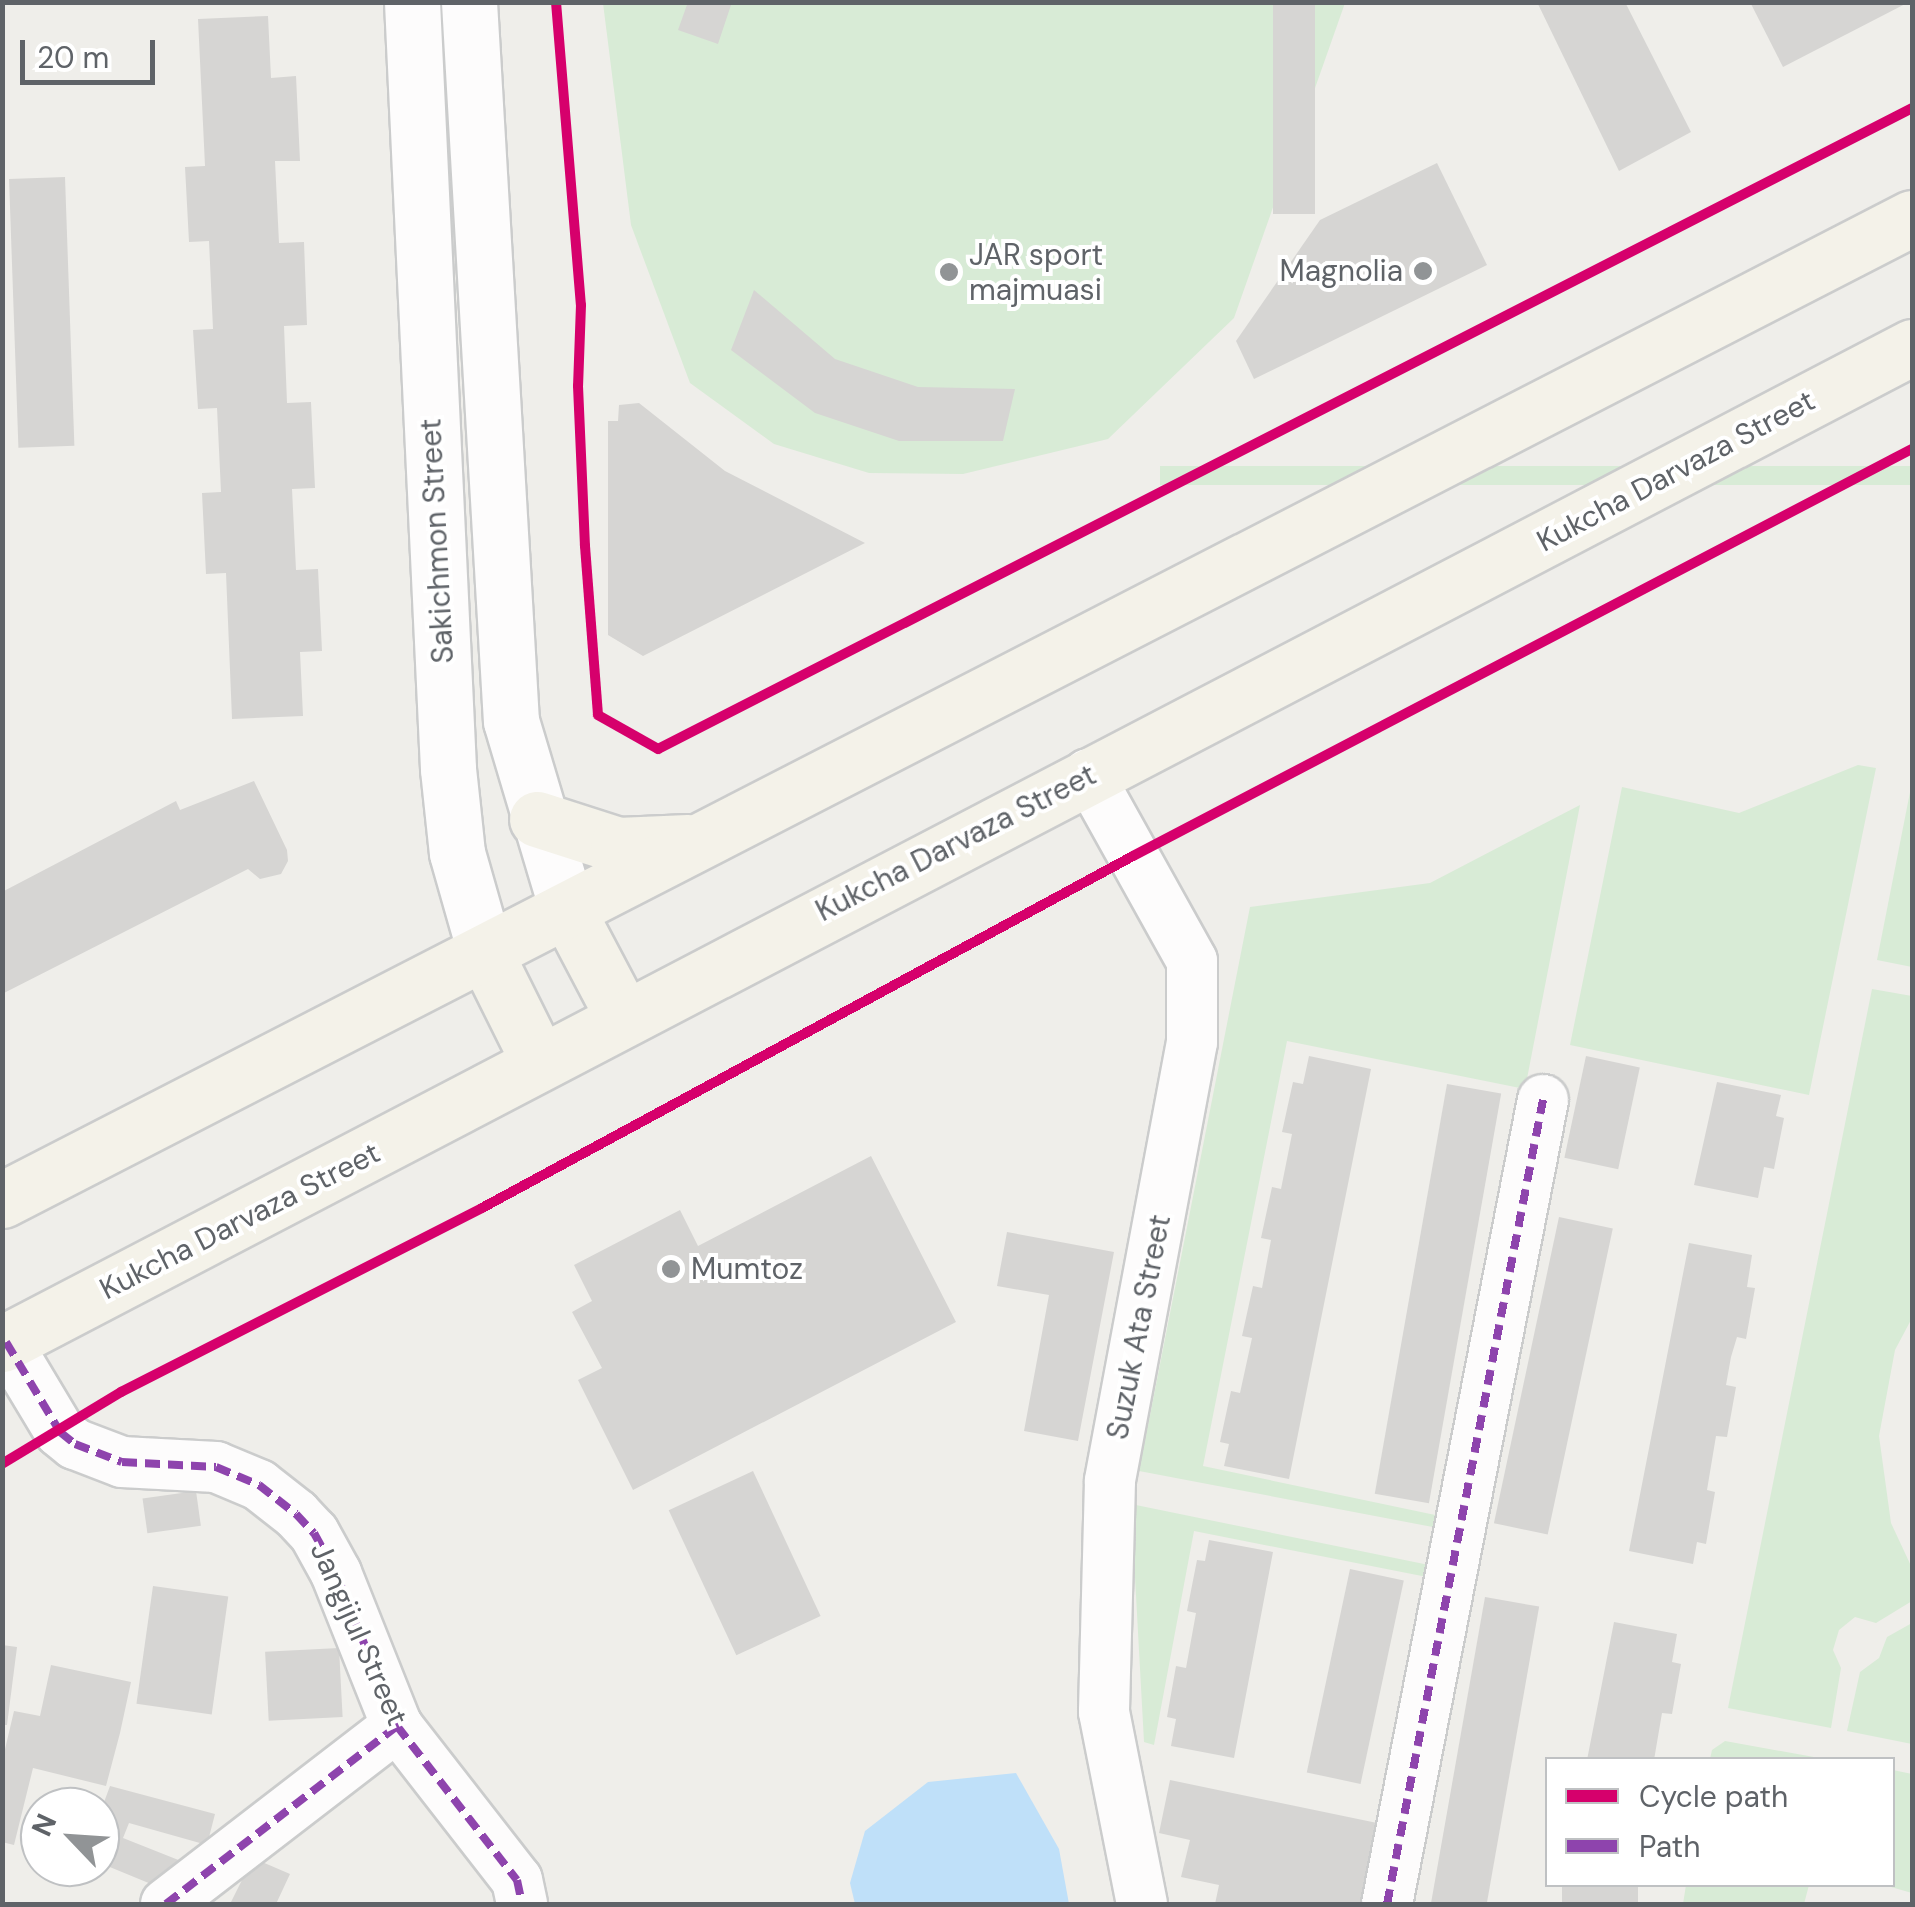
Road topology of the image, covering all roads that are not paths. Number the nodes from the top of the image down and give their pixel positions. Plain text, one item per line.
1 (412, 2) edge
2 (469, 2) edge
3 (1912, 218) edge
4 (1912, 346) edge
5 (1088, 774) junction
6 (538, 819) junction
7 (711, 839) junction
8 (568, 912) junction
9 (486, 955) junction
10 (624, 1018) junction
11 (539, 1062) junction
12 (1543, 1100) dead end
13 (2, 1200) edge
14 (4, 1343) edge
15 (396, 1726) junction
16 (166, 1904) edge
17 (522, 1904) edge
18 (1142, 1904) edge
19 (1386, 1904) edge

1 - 9 main road, Sakichmon Street
2 - 6 main road, Sakichmon Street
3 - 7 main road
4 - 5 main road, Kukcha Darvaza Street
5 - 10 main road, Kukcha Darvaza Street
5 - 18 street, Suzuk Ata Street
6 - 7 main road
6 - 8 main road, Sakichmon Street
7 - 8 main road
8 - 9 main road
8 - 10 main road, Sakichmon Street
9 - 11 main road, Sakichmon Street
9 - 13 main road
10 - 11 main road, Kukcha Darvaza Street
11 - 14 main road, Kukcha Darvaza Street
12 - 19 street
14 - 15 street, Jangijul Street
15 - 16 street
15 - 17 street, Jangijul Street

